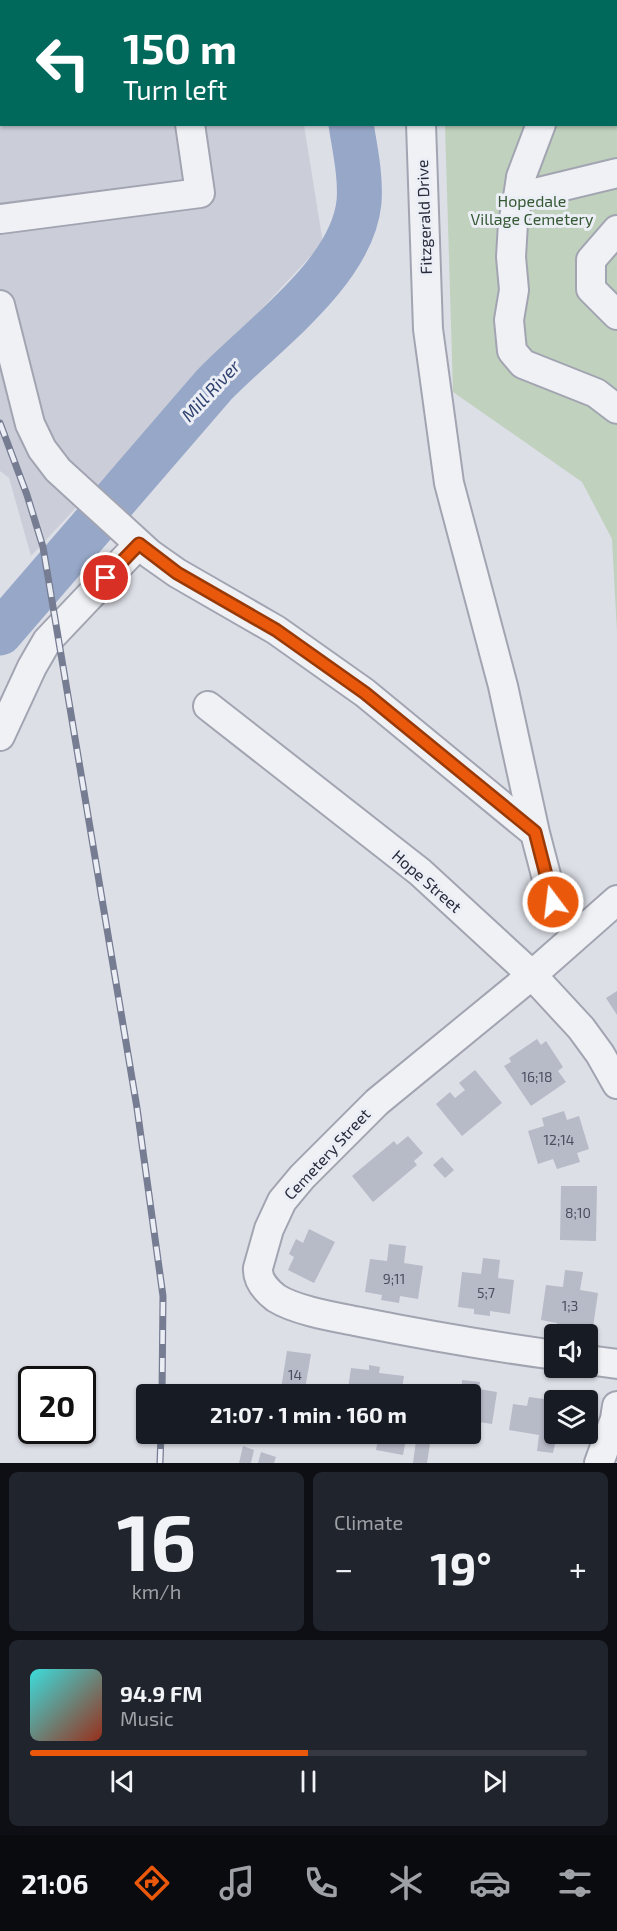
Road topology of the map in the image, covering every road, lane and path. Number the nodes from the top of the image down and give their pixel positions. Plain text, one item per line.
1 (190, 126) edge
2 (420, 126) edge
3 (540, 126) edge
4 (617, 173) edge
5 (518, 197) junction
6 (0, 219) edge
7 (617, 230) edge
8 (0, 304) edge
9 (617, 315) edge
10 (617, 409) edge
11 (135, 541) junction
12 (208, 706) dead end
13 (0, 736) edge
14 (535, 832) junction
15 (553, 902) dead end
16 (612, 913) edge
17 (532, 975) junction
18 (617, 1084) edge
19 (544, 1353) edge
20 (598, 1361) edge
21 (617, 1364) edge
22 (617, 1406) edge
23 (599, 1463) edge

1 - 6 street
2 - 14 street, Fitzgerald Drive
3 - 5 street
4 - 5 street
5 - 10 street
7 - 9 street
8 - 11 street
11 - 13 street
11 - 14 street
12 - 17 street, Hope Street
14 - 15 street, Fitzgerald Drive
16 - 17 street, Cemetery Street
17 - 18 street, Hope Street
17 - 19 street, Cemetery Street
20 - 21 street
22 - 23 street

